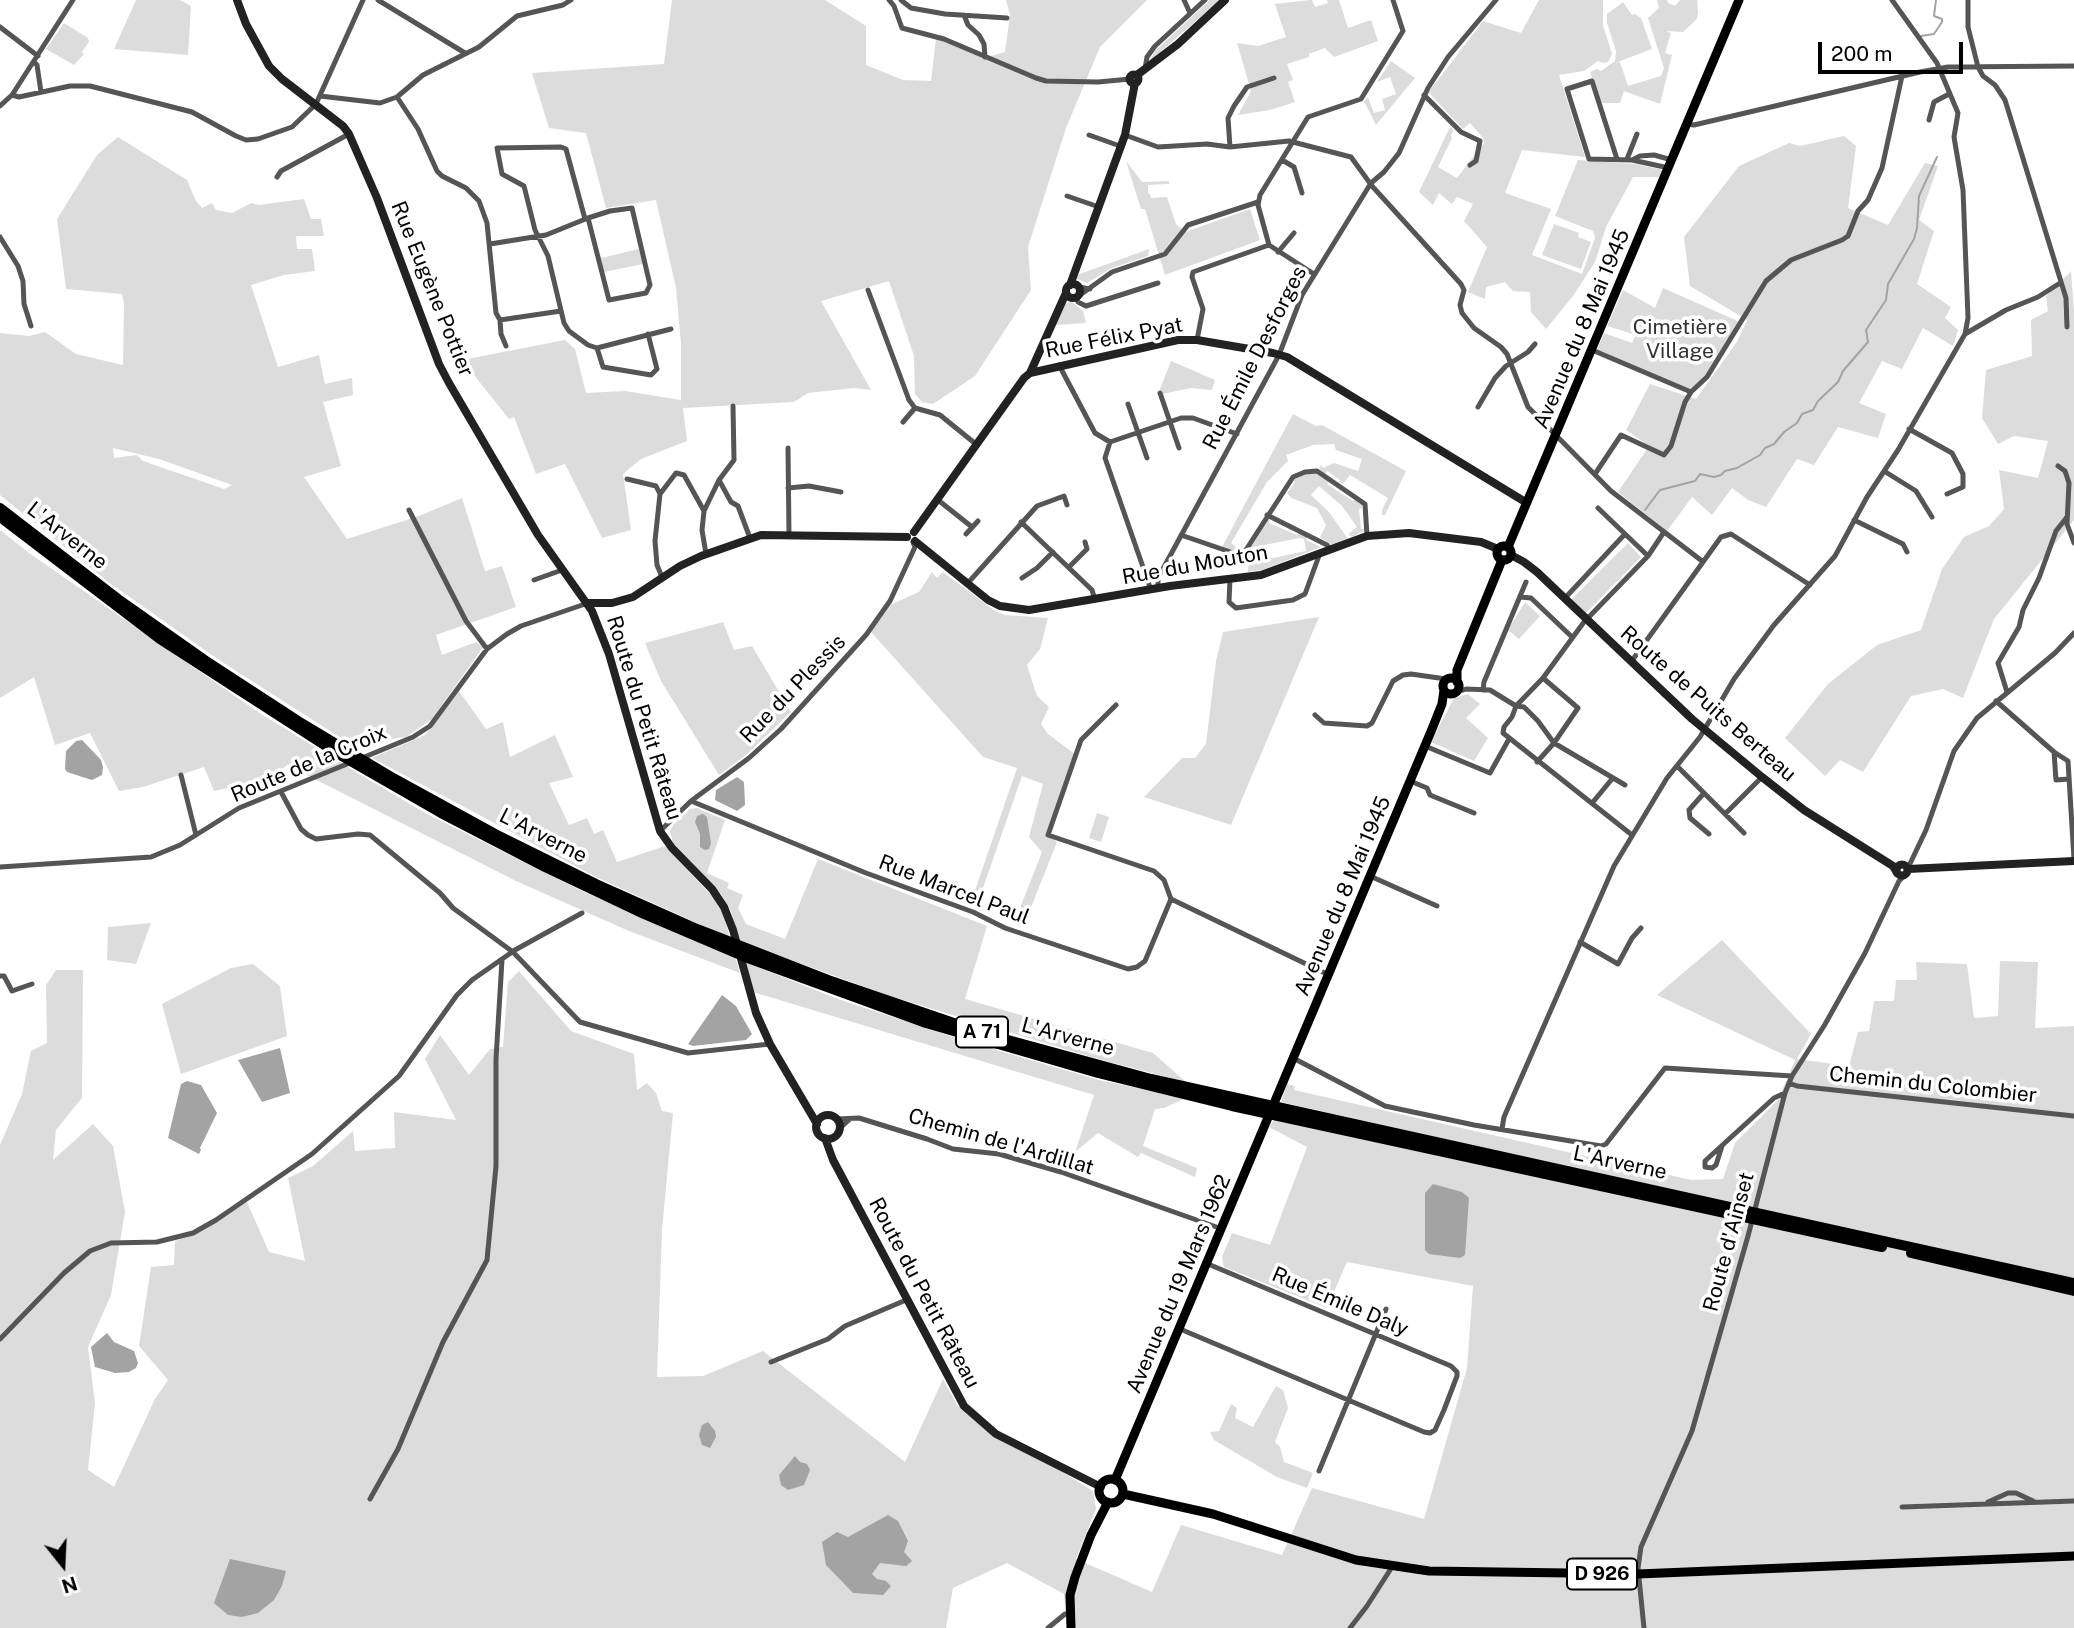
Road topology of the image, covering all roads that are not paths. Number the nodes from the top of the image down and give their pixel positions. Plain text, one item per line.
1 (73, 0) edge
2 (237, 0) edge
3 (362, 0) edge
4 (378, 0) edge
5 (571, 0) edge
6 (889, 0) edge
7 (901, 0) edge
8 (1184, 0) edge
9 (1205, 0) edge
10 (1225, 0) edge
11 (1393, 0) edge
12 (1496, 0) edge
13 (1739, 0) edge
14 (1892, 0) edge
15 (1968, 0) edge
16 (1190, 13) junction
17 (964, 15) junction
18 (1007, 18) dead end
19 (0, 27) edge
20 (465, 53) junction
21 (985, 57) junction
22 (36, 60) junction
23 (2074, 65) edge
24 (1978, 67) junction
25 (1939, 69) junction
26 (1902, 76) junction
27 (1274, 78) dead end
28 (1136, 79) junction
29 (41, 92) junction
30 (1949, 94) junction
31 (12, 95) junction
32 (1424, 95) junction
33 (397, 97) junction
34 (318, 100) junction
35 (0, 106) edge
36 (1929, 120) dead end
37 (1687, 124) junction
38 (349, 134) junction
39 (1089, 135) dead end
40 (1125, 135) junction
41 (1637, 135) dead end
42 (1293, 143) junction
43 (1120, 146) junction
44 (1230, 147) junction
45 (1617, 159) junction
46 (1629, 159) junction
47 (1282, 160) junction
48 (1671, 164) junction
49 (1470, 165) dead end
50 (276, 177) dead end
51 (1370, 183) junction
52 (1302, 193) dead end
53 (1067, 196) dead end
54 (1258, 202) junction
55 (1099, 207) junction
56 (586, 219) junction
57 (1294, 233) dead end
58 (0, 237) edge
59 (538, 237) junction
60 (490, 244) junction
61 (1269, 245) junction
62 (1279, 252) junction
63 (1314, 274) junction
64 (1158, 283) dead end
65 (2060, 283) junction
66 (1073, 289) junction
67 (868, 290) dead end
68 (561, 311) junction
69 (500, 320) junction
70 (31, 326) dead end
71 (2067, 327) dead end
72 (671, 329) dead end
73 (648, 334) junction
74 (1965, 334) junction
75 (1197, 340) junction
76 (1535, 344) dead end
77 (506, 346) dead end
78 (597, 348) junction
79 (1592, 350) junction
80 (1279, 355) junction
81 (1511, 362) junction
82 (1059, 365) junction
83 (1030, 373) junction
84 (1691, 392) junction
85 (1160, 393) dead end
86 (1128, 404) dead end
87 (733, 406) dead end
88 (1478, 407) dead end
89 (915, 408) junction
90 (903, 422) dead end
91 (1170, 422) junction
92 (1909, 429) junction
93 (1138, 433) junction
94 (1237, 433) junction
95 (1556, 434) junction
96 (1110, 442) junction
97 (977, 444) junction
98 (788, 448) dead end
99 (1179, 448) dead end
100 (1147, 458) dead end
101 (2058, 466) dead end
102 (1884, 471) junction
103 (1595, 474) junction
104 (627, 479) dead end
105 (719, 480) junction
106 (788, 488) junction
107 (841, 492) dead end
108 (660, 494) junction
109 (1947, 494) dead end
110 (938, 500) junction
111 (1527, 503) junction
112 (1067, 505) dead end
113 (0, 508) edge
114 (1598, 508) dead end
115 (410, 510) dead end
116 (704, 512) junction
117 (1267, 515) junction
118 (0, 517) edge
119 (1932, 517) dead end
120 (2067, 517) junction
121 (1854, 520) junction
122 (978, 521) dead end
123 (1021, 522) junction
124 (972, 527) junction
125 (1664, 532) junction
126 (789, 534) junction
127 (966, 534) dead end
128 (1625, 534) junction
129 (1181, 535) junction
130 (1367, 537) junction
131 (750, 538) junction
132 (912, 538) junction
133 (1085, 541) dead end
134 (2074, 543) edge
135 (1330, 549) junction
136 (1053, 552) junction
137 (1907, 552) dead end
138 (1320, 553) junction
139 (1505, 553) junction
140 (706, 554) junction
141 (1648, 556) junction
142 (1702, 561) junction
143 (1069, 567) junction
144 (562, 570) junction
145 (662, 577) junction
146 (1022, 578) dead end
147 (1230, 579) junction
148 (534, 580) dead end
149 (1525, 582) dead end
150 (967, 584) junction
151 (1810, 585) junction
152 (1155, 589) junction
153 (1520, 597) junction
154 (1565, 598) junction
155 (1095, 600) junction
156 (588, 603) junction
157 (1587, 620) junction
158 (2074, 633) edge
159 (1572, 637) junction
160 (487, 649) junction
161 (1631, 662) junction
162 (1543, 678) junction
163 (1452, 686) junction
164 (1483, 690) junction
165 (2007, 692) junction
166 (1996, 701) junction
167 (1116, 705) dead end
168 (1516, 706) junction
169 (1315, 715) dead end
170 (1705, 730) junction
171 (1509, 739) junction
172 (1554, 743) junction
173 (1425, 746) junction
174 (2054, 752) junction
175 (2071, 761) edge
176 (1537, 762) junction
177 (1678, 767) junction
178 (181, 775) dead end
179 (1762, 777) junction
180 (1612, 779) junction
181 (2069, 779) junction
182 (1410, 781) junction
183 (1625, 785) dead end
184 (281, 792) junction
185 (1704, 793) junction
186 (691, 801) junction
187 (1593, 802) junction
188 (1474, 813) dead end
189 (1725, 814) junction
190 (660, 831) junction
191 (1744, 833) dead end
192 (1709, 834) dead end
193 (196, 835) junction
194 (1632, 835) junction
195 (2074, 860) edge
196 (0, 867) edge
197 (1903, 870) junction
198 (1370, 876) junction
199 (1171, 899) junction
200 (1437, 906) dead end
201 (582, 913) dead end
202 (1641, 928) dead end
203 (1580, 942) junction
204 (513, 952) junction
205 (502, 960) junction
206 (1329, 975) junction
207 (0, 976) edge
208 (32, 984) dead end
209 (770, 1044) junction
210 (1293, 1058) junction
211 (1792, 1076) junction
212 (1788, 1083) junction
213 (1785, 1093) junction
214 (801, 1100) junction
215 (1276, 1101) joint
216 (825, 1115) junction
217 (2074, 1116) edge
218 (838, 1123) junction
219 (817, 1124) junction
220 (1503, 1129) junction
221 (835, 1136) junction
222 (825, 1138) junction
223 (1722, 1146) dead end
224 (837, 1168) junction
225 (1222, 1229) junction
226 (1208, 1264) junction
227 (2074, 1283) edge
228 (2074, 1292) edge
229 (906, 1300) junction
230 (1386, 1309) dead end
231 (1180, 1329) junction
232 (1376, 1335) junction
233 (0, 1339) edge
234 (771, 1362) dead end
235 (1347, 1400) junction
236 (1319, 1471) dead end
237 (1115, 1480) junction
238 (1101, 1487) junction
239 (1123, 1494) junction
240 (370, 1499) dead end
241 (2073, 1500) edge
242 (2022, 1501) junction
243 (1108, 1502) junction
244 (1981, 1504) junction
245 (1902, 1507) dead end
246 (2073, 1556) edge
247 (1392, 1567) junction
248 (1638, 1574) junction
249 (1070, 1614) junction
250 (1048, 1628) edge
251 (1071, 1628) edge
252 (1350, 1628) edge
253 (1644, 1628) edge

1 - 22 street
2 - 34 street, Rue Eugène Pottier
3 - 34 street
4 - 20 street
5 - 20 street
6 - 21 street
7 - 17 street
8 - 16 street
9 - 16 street
10 - 28 street
11 - 42 street
12 - 32 street, Rue Émile Desforges
13 - 37 main road, Avenue du 8 Mai 1945
14 - 25 street
15 - 24 street
16 - 28 street
17 - 18 street
17 - 21 street
19 - 22 street
20 - 33 street
21 - 28 street
22 - 29 street
22 - 31 street
23 - 24 street
24 - 25 street
24 - 65 street
25 - 26 street
25 - 30 street
26 - 37 street
26 - 84 street
27 - 44 street
28 - 40 street
29 - 31 street
29 - 34 street
30 - 36 street
30 - 74 street
31 - 35 street
32 - 49 street
32 - 51 street, Rue Émile Desforges
33 - 34 street
33 - 60 street
34 - 38 street, Rue Eugène Pottier
37 - 48 main road, Avenue du 8 Mai 1945
38 - 50 street
38 - 144 street, Rue Eugène Pottier
39 - 43 street
40 - 43 street
40 - 44 street
41 - 46 street
42 - 44 street
42 - 47 street
42 - 51 street
43 - 55 street
45 - 45 street
45 - 46 street
46 - 48 street
47 - 52 street
47 - 54 street
48 - 79 main road, Avenue du 8 Mai 1945
51 - 63 street, Rue Émile Desforges
51 - 81 street
53 - 55 street
54 - 61 street
54 - 66 street
55 - 66 street
56 - 56 street
56 - 59 street
56 - 59 street
57 - 62 street
58 - 70 street
59 - 60 street
59 - 68 street
60 - 69 street
61 - 62 street
61 - 75 street
62 - 63 street
63 - 80 street, Rue Émile Desforges
64 - 66 street
65 - 71 street
65 - 74 street
66 - 83 street
67 - 89 street
68 - 69 street
68 - 78 street
69 - 77 street
72 - 73 street
73 - 78 street
73 - 78 street
74 - 92 street
75 - 80 street, Rue Félix Pyat
75 - 82 street, Rue Félix Pyat
76 - 81 street
79 - 84 street
79 - 95 main road, Avenue du 8 Mai 1945
80 - 94 street, Rue Émile Desforges
80 - 111 street, Rue Félix Pyat
81 - 88 street
81 - 95 street
82 - 83 street, Rue Félix Pyat
82 - 96 street
83 - 97 street, Rue Félix Pyat
84 - 103 street
85 - 91 street
86 - 93 street
87 - 105 street
89 - 90 street
89 - 97 street
91 - 93 street
91 - 94 street
91 - 99 street
92 - 102 street
92 - 109 street
93 - 96 street
93 - 100 street
94 - 129 street, Rue Émile Desforges
95 - 103 street
95 - 111 main road, Avenue du 8 Mai 1945
96 - 152 street
97 - 110 street, Rue Félix Pyat
98 - 106 street
101 - 120 street
102 - 119 street
102 - 121 street
103 - 125 street
104 - 108 street
105 - 116 street
105 - 131 street
106 - 107 street
106 - 126 street
108 - 116 street
108 - 145 street
110 - 124 street
110 - 132 street, Rue Félix Pyat
111 - 139 main road, Avenue du 8 Mai 1945
112 - 123 street
113 - 227 highway, L'Arverne / A 71
114 - 128 street
115 - 160 street
116 - 140 street
117 - 129 street
117 - 130 street
117 - 135 street
118 - 228 highway, L'Arverne / A 71
120 - 134 street
120 - 165 street
121 - 137 street
121 - 151 street
122 - 124 street
123 - 136 street
123 - 150 street
124 - 127 street
125 - 141 street
125 - 142 street
126 - 131 street
126 - 132 street
128 - 141 street
128 - 154 street
129 - 152 street, Rue Émile Desforges
130 - 135 street, Rue du Mouton
130 - 139 street, Rue du Mouton
131 - 140 street
132 - 150 street, Rue du Mouton
132 - 186 street, Rue du Plessis
133 - 143 street
135 - 138 street, Rue du Mouton
136 - 143 street
136 - 146 street
138 - 147 street, Rue du Mouton
138 - 147 street
139 - 154 street, Route de Puits Berteau
139 - 163 main road, Avenue du 8 Mai 1945
140 - 145 street
141 - 157 street
142 - 151 street
142 - 161 street
143 - 155 street
144 - 148 street
144 - 156 street, Rue Eugène Pottier
145 - 156 street
147 - 152 street, Rue du Mouton
149 - 153 street
150 - 155 street, Rue du Mouton
151 - 170 street
152 - 155 street, Rue du Mouton
153 - 159 street
153 - 164 street
154 - 157 street, Route de Puits Berteau
156 - 160 street, Route de la Croix
156 - 190 street, Route du Petit Râteau
157 - 159 street
157 - 161 street, Route de Puits Berteau
158 - 165 street, Route d'Ainset
159 - 162 street
160 - 184 street, Route de la Croix
161 - 170 street, Route de Puits Berteau
162 - 168 street
162 - 172 street
163 - 164 street
163 - 169 street
163 - 173 main road, Avenue du 8 Mai 1945
164 - 168 street
165 - 166 street, Route d'Ainset
166 - 174 street
166 - 197 street, Route d'Ainset
167 - 199 street
168 - 171 street
168 - 172 street
170 - 177 street
170 - 179 street, Route de Puits Berteau
171 - 173 street
171 - 176 street
172 - 176 street
172 - 180 street
173 - 182 main road, Avenue du 8 Mai 1945
174 - 175 street
174 - 181 street
175 - 181 street
176 - 187 street
177 - 185 street
177 - 194 street
178 - 193 street
179 - 189 street
179 - 197 street, Route de Puits Berteau
180 - 183 street
180 - 187 street
181 - 195 street
182 - 188 street
182 - 198 main road, Avenue du 8 Mai 1945
184 - 193 street, Route de la Croix
184 - 204 street
185 - 189 street
185 - 192 street
186 - 190 street, Rue du Plessis
186 - 199 street, Rue Marcel Paul
187 - 194 street
189 - 191 street
190 - 209 street, Route du Petit Râteau
193 - 196 street, Route de la Croix
194 - 203 street
195 - 197 street
197 - 211 street, Route d'Ainset
198 - 200 street
198 - 206 main road, Avenue du 8 Mai 1945
199 - 206 street
201 - 204 street
202 - 203 street
203 - 220 street
204 - 205 street
204 - 209 street
205 - 233 street
205 - 240 street
206 - 210 main road, Avenue du 8 Mai 1945
207 - 208 street
209 - 214 street, Route du Petit Râteau
210 - 215 main road, Avenue du 8 Mai 1945
210 - 220 street
211 - 212 street, Route d'Ainset
211 - 220 street
212 - 213 street, Route d'Ainset
212 - 217 street, Chemin du Colombier
213 - 223 street
213 - 248 street, Route d'Ainset
214 - 216 street, Route du Petit Râteau
214 - 219 street, Route du Petit Râteau
215 - 225 main road, Avenue du 19 Mars 1962
216 - 218 street
216 - 219 street
218 - 221 street
218 - 225 street, Chemin de l'Ardillat
219 - 222 street
221 - 222 street
221 - 224 street, Route du Petit Râteau
222 - 224 street, Route du Petit Râteau
224 - 229 street, Route du Petit Râteau
225 - 226 main road, Avenue du 19 Mars 1962
226 - 231 main road, Avenue du 19 Mars 1962
226 - 232 street, Rue Émile Daly
229 - 234 street
229 - 238 street, Route du Petit Râteau
230 - 232 street
231 - 235 street
231 - 237 main road, Avenue du 19 Mars 1962
232 - 235 street
232 - 235 street, Rue Émile Daly
235 - 236 street
237 - 238 main road
237 - 239 main road
238 - 243 main road
239 - 243 main road
239 - 247 main road, D 926
241 - 242 street
242 - 244 street
242 - 244 street
243 - 249 main road
244 - 245 street
246 - 248 main road, D 926
247 - 248 main road, D 926
247 - 252 street
248 - 253 street, Route d'Ainset
249 - 250 street
249 - 251 main road

